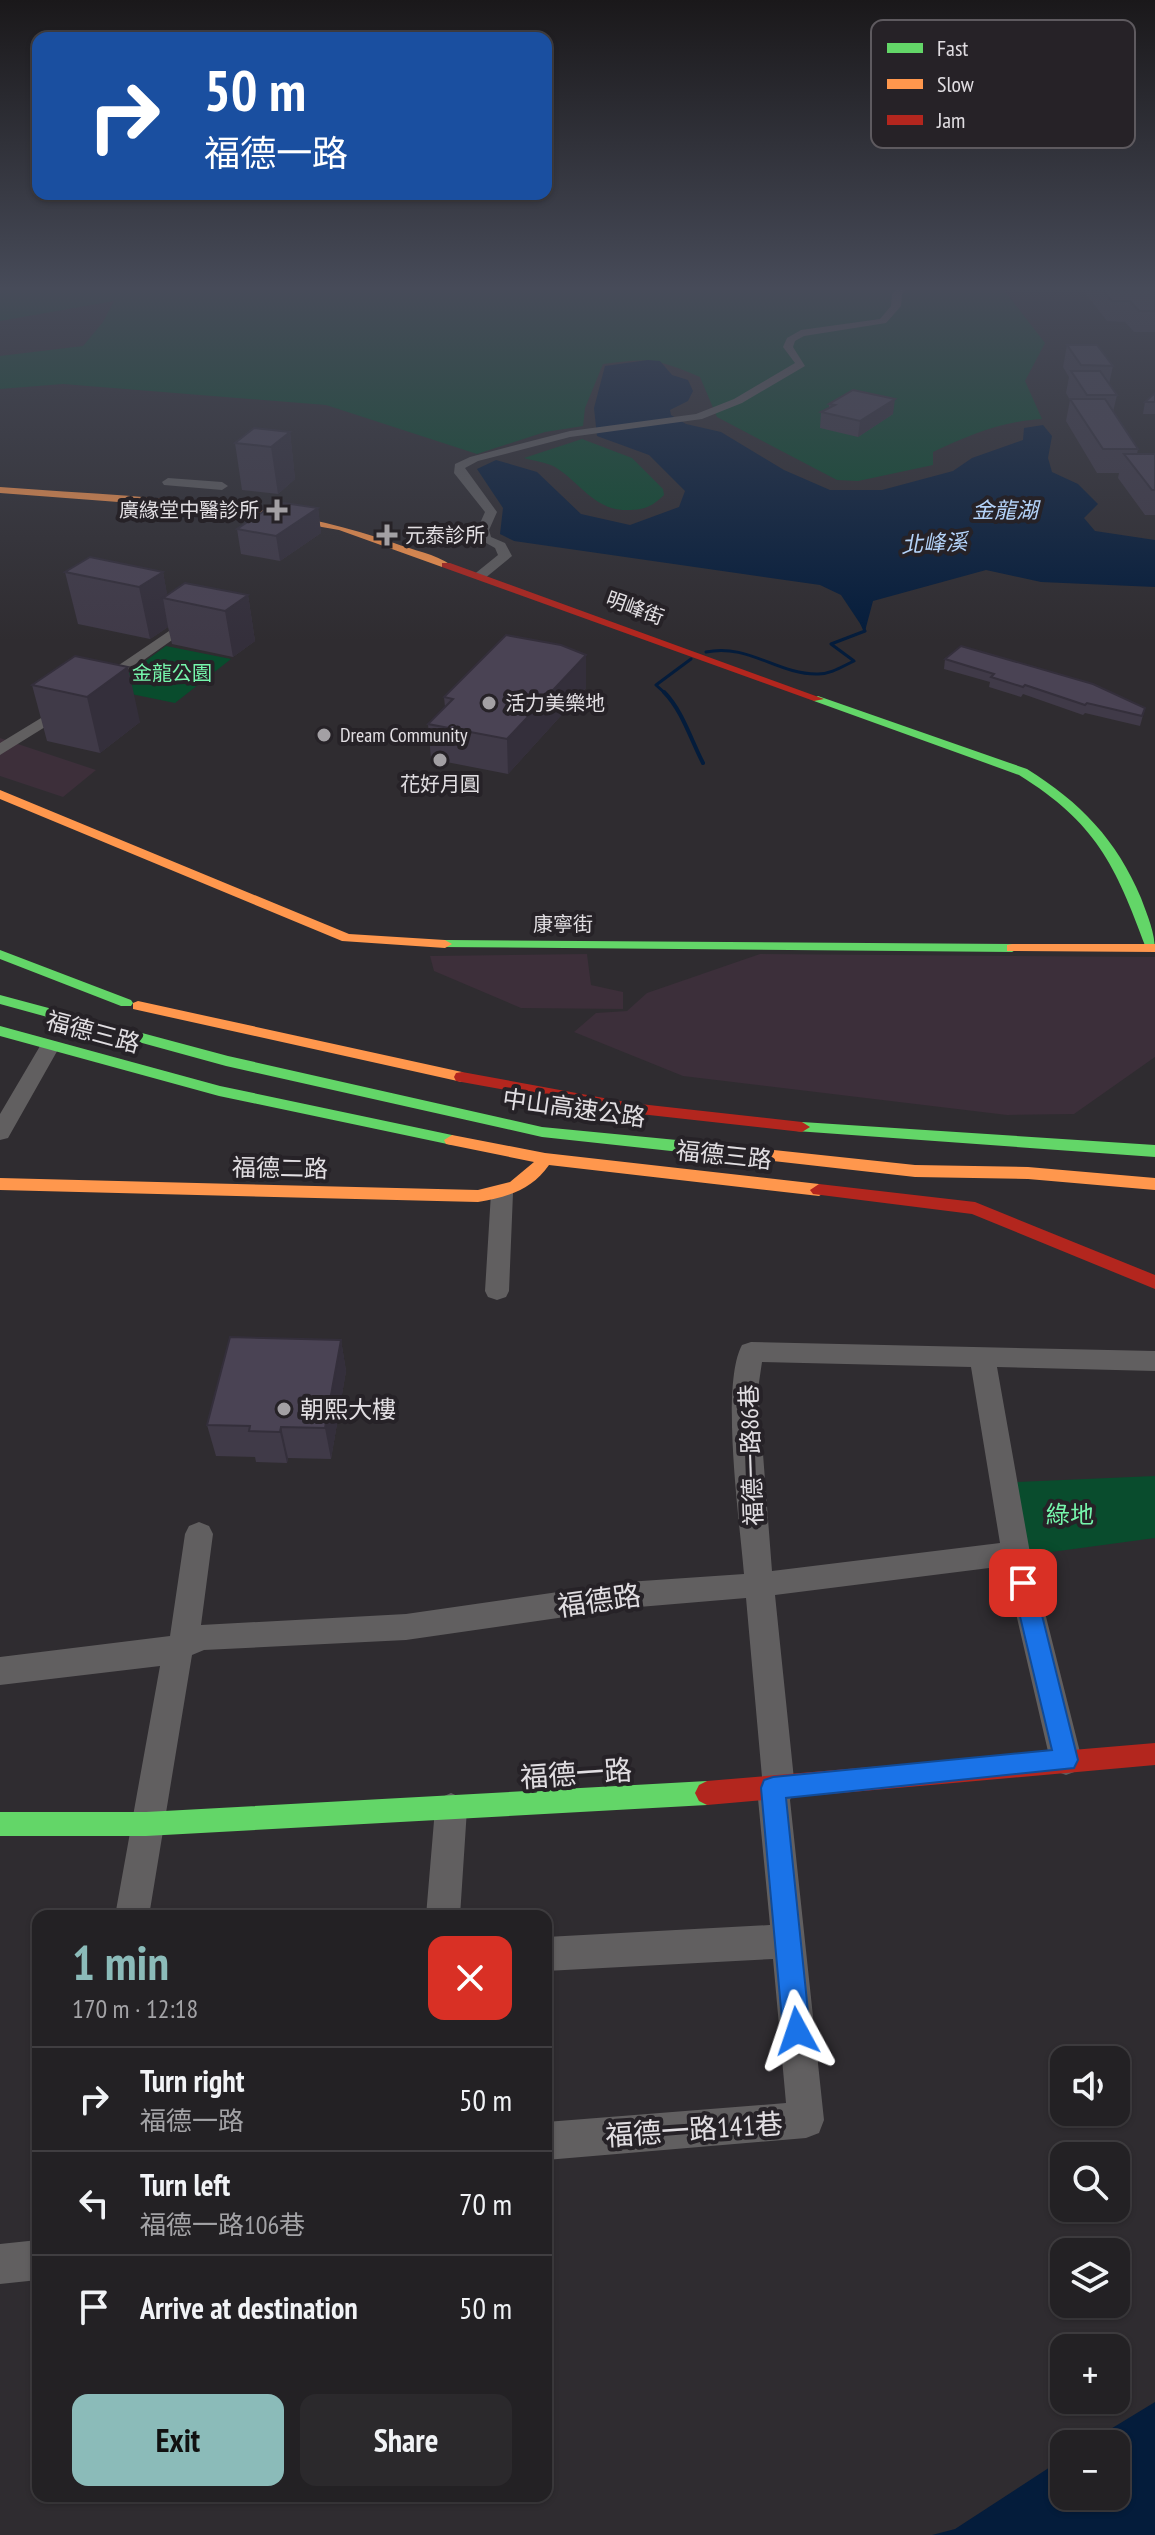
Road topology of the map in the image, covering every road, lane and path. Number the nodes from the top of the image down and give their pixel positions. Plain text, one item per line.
1 (729, 404) edge
2 (168, 482) dead end
3 (222, 486) dead end
4 (0, 490) edge
5 (479, 576) junction
6 (199, 614) edge
7 (0, 750) edge
8 (0, 794) edge
9 (1154, 948) edge
10 (0, 954) edge
11 (0, 968) edge
12 (0, 999) edge
13 (126, 1003) junction
14 (0, 1031) edge
15 (50, 1046) junction
16 (0, 1133) edge
17 (1155, 1151) edge
18 (545, 1159) junction
19 (915, 1171) junction
20 (0, 1184) edge
21 (1155, 1184) edge
22 (502, 1193) junction
23 (1119, 1200) dead end
24 (1155, 1282) edge
25 (497, 1291) dead end
26 (982, 1356) junction
27 (1155, 1361) edge
28 (199, 1534) dead end
29 (1016, 1553) junction
30 (757, 1585) junction
31 (181, 1646) junction
32 (0, 1671) edge
33 (1155, 1754) edge
34 (1066, 1760) junction
35 (776, 1788) junction
36 (451, 1809) junction
37 (0, 1824) edge
38 (146, 1824) junction
39 (133, 1910) edge
40 (443, 1910) edge
41 (788, 1941) junction
42 (552, 1954) edge
43 (552, 2141) edge
44 (32, 2261) edge
45 (0, 2264) edge

1 - 5 street
2 - 3 street
4 - 5 main road, 明峰街
5 - 9 main road, 明峰街
6 - 7 street
8 - 9 main road, 康寧街
10 - 13 main road
11 - 13 main road, 中山高速公路
12 - 19 main road, 中山高速公路
13 - 17 main road, 中山高速公路
14 - 15 main road, 福德三路
15 - 16 street
15 - 18 main road, 福德三路
18 - 22 main road, 福德二路
18 - 24 main road, 福德三路
19 - 21 main road, 中山高速公路
19 - 23 main road
20 - 22 main road, 福德二路
22 - 25 street
26 - 27 street, 福德一路86巷
26 - 29 street
26 - 30 street, 福德一路86巷
28 - 31 street
29 - 30 street, 福德路
29 - 34 street
30 - 31 street, 福德路
30 - 35 street, 福德一路86巷
31 - 32 street, 福德路
31 - 38 street
33 - 34 main road, 福德一路
34 - 35 main road, 福德一路
35 - 36 main road, 福德一路
35 - 41 street, 福德一路141巷
36 - 38 main road, 福德一路
36 - 40 street
37 - 38 main road, 福德一路
38 - 39 street
41 - 42 street
41 - 43 street, 福德一路141巷
44 - 45 street

